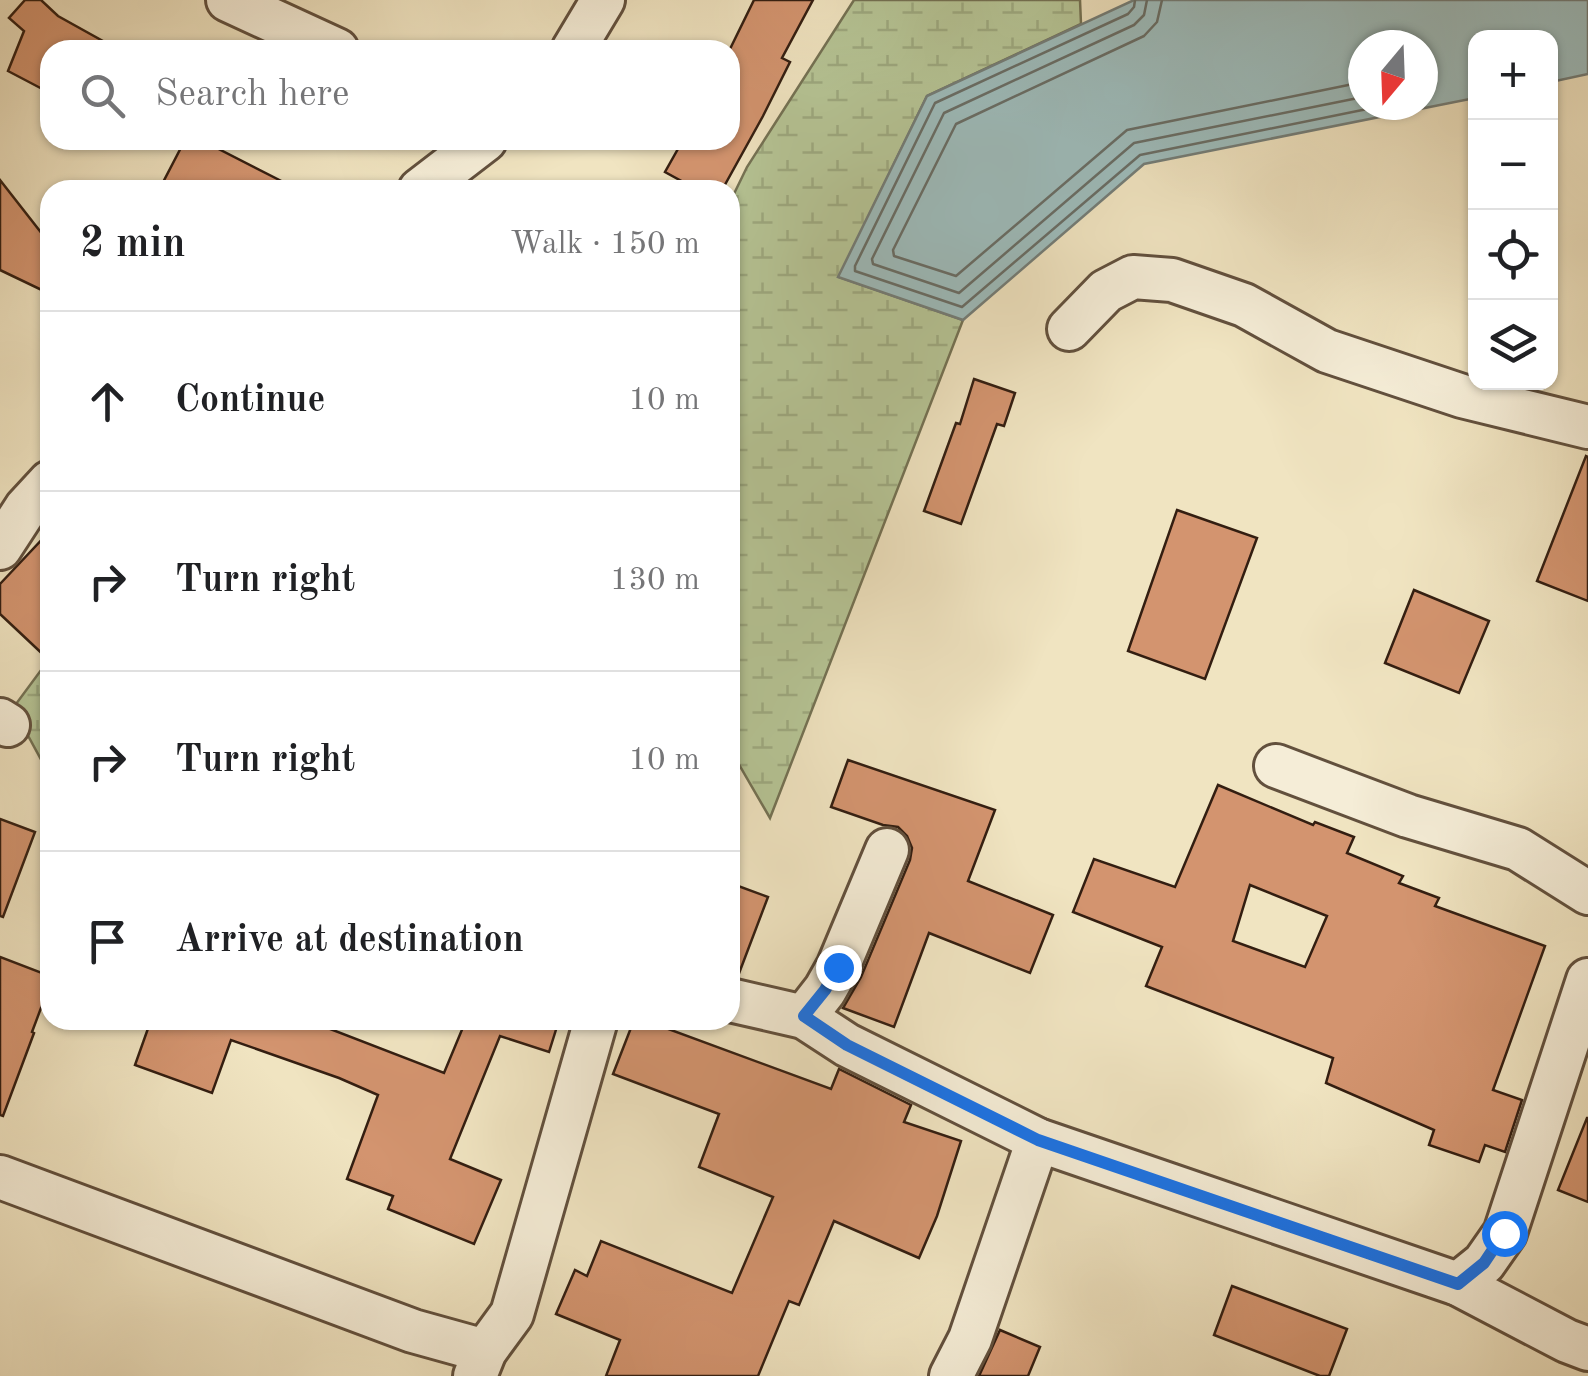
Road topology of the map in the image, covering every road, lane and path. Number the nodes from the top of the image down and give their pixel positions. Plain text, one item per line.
1 (228, 0) edge
2 (603, 0) edge
3 (315, 40) edge
4 (579, 40) edge
5 (472, 150) edge
6 (433, 180) edge
7 (1068, 329) dead end
8 (1588, 427) edge
9 (40, 493) edge
10 (0, 548) edge
11 (1276, 766) dead end
12 (887, 850) dead end
13 (1588, 894) edge
14 (1588, 980) edge
15 (740, 1002) edge
16 (804, 1016) junction
17 (593, 1030) edge
18 (1038, 1140) junction
19 (0, 1176) edge
20 (1458, 1284) junction
21 (1588, 1349) edge
22 (480, 1363) edge
23 (952, 1376) edge

1 - 3 street
2 - 4 street
5 - 6 street
7 - 8 street
9 - 10 street
11 - 13 street
12 - 16 street
14 - 20 street
15 - 16 street
16 - 18 street
17 - 22 street
18 - 20 street
18 - 23 street
19 - 22 street
20 - 21 street

